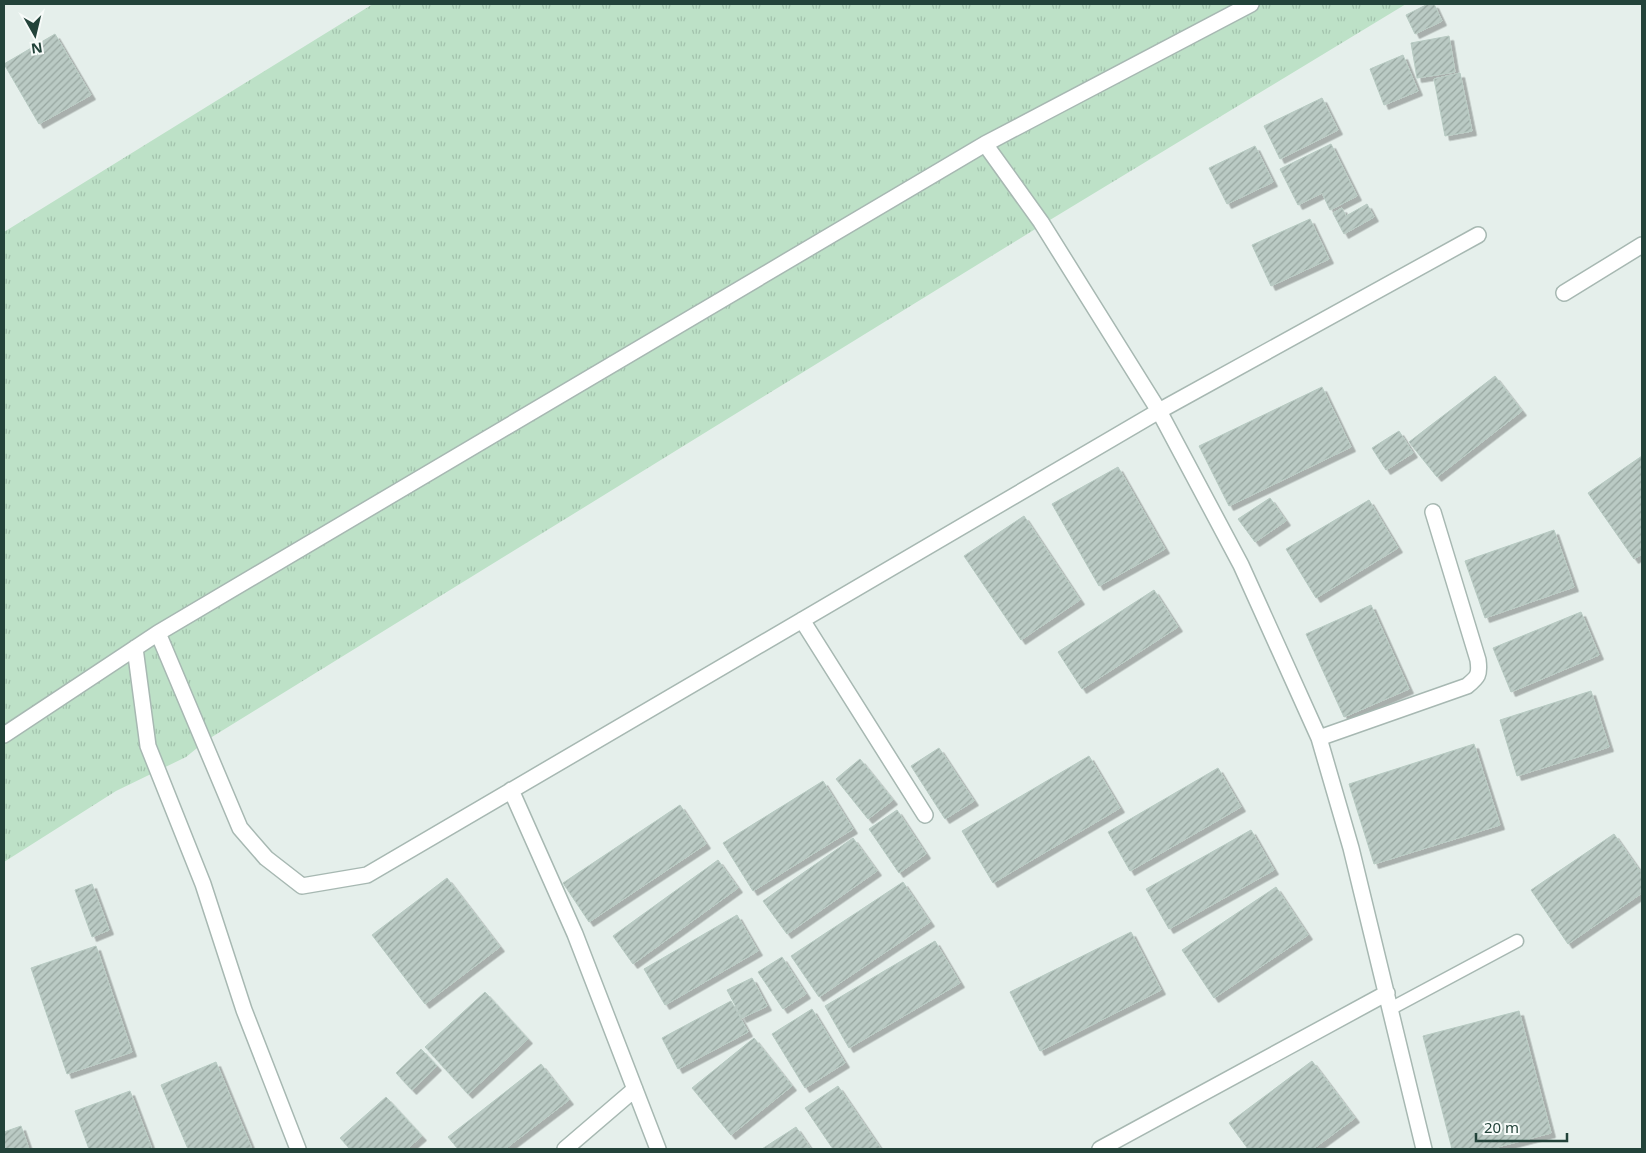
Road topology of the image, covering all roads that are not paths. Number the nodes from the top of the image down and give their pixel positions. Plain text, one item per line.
1 (1251, 4) edge
2 (985, 144) junction
3 (1478, 235) dead end
4 (1642, 245) edge
5 (1564, 293) dead end
6 (1158, 412) junction
7 (1433, 512) dead end
8 (802, 620) junction
9 (158, 634) junction
10 (135, 648) junction
11 (4, 735) edge
12 (1319, 738) junction
13 (512, 790) junction
14 (925, 815) dead end
15 (1517, 941) dead end
16 (1386, 993) junction
17 (1390, 1009) junction
18 (635, 1090) junction
19 (298, 1149) edge
20 (565, 1149) edge
21 (658, 1149) edge
22 (1100, 1149) edge
23 (1424, 1149) edge

1 - 2 street
2 - 6 street
2 - 9 street
3 - 6 street
4 - 5 street
6 - 8 street
6 - 12 street
7 - 12 street
8 - 13 street
8 - 14 street
9 - 10 street
9 - 13 street
10 - 11 street
10 - 19 street
12 - 16 street
13 - 18 street
15 - 17 lane
16 - 17 street
16 - 22 street
17 - 23 street
18 - 20 street
18 - 21 street

